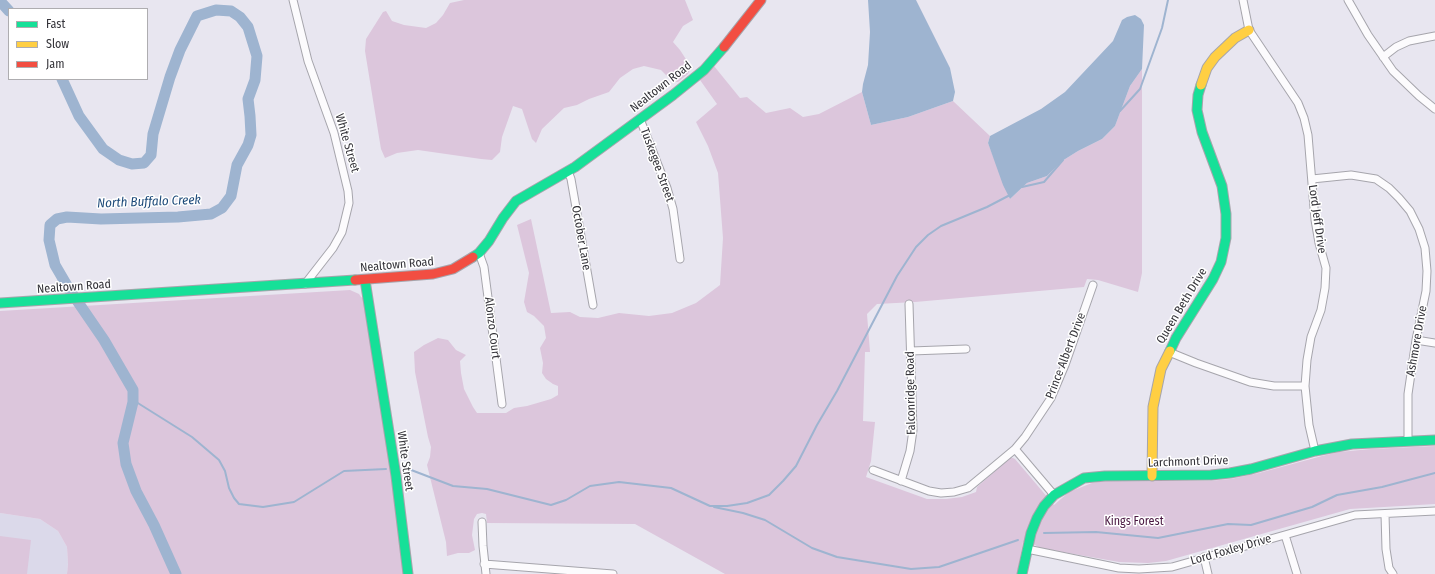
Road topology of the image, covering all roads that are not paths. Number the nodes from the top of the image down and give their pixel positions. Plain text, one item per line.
1 (293, 0) edge
2 (761, 0) edge
3 (1243, 0) edge
4 (1348, 0) edge
5 (1249, 30) junction
6 (1435, 36) edge
7 (1383, 57) junction
8 (1435, 110) edge
9 (640, 119) junction
10 (568, 171) junction
11 (1312, 179) junction
12 (479, 253) junction
13 (680, 259) dead end
14 (365, 280) junction
15 (306, 284) junction
16 (1093, 285) dead end
17 (1, 303) edge
18 (909, 304) dead end
19 (593, 305) dead end
20 (1416, 340) junction
21 (1435, 343) edge
22 (966, 349) dead end
23 (911, 351) junction
24 (1169, 352) junction
25 (1305, 386) junction
26 (502, 404) dead end
27 (1435, 440) edge
28 (1408, 441) junction
29 (1014, 449) junction
30 (1315, 451) junction
31 (874, 470) dead end
32 (1152, 476) junction
33 (901, 481) junction
34 (1054, 495) junction
35 (1435, 511) edge
36 (1385, 514) junction
37 (482, 522) dead end
38 (1286, 535) junction
39 (1027, 549) junction
40 (1204, 557) junction
41 (484, 564) junction
42 (1119, 571) edge
43 (586, 573) edge
44 (408, 574) edge
45 (486, 574) edge
46 (613, 574) edge
47 (1022, 574) edge
48 (1208, 574) edge
49 (1297, 574) edge
50 (1393, 574) edge

1 - 15 street, White Street
2 - 9 street, Nealtown Road
3 - 5 street, Lord Jeff Drive
4 - 7 street
5 - 11 street, Lord Jeff Drive
5 - 24 street, Queen Beth Drive
6 - 7 street
7 - 8 street
9 - 10 street, Nealtown Road
9 - 13 street, Tuskegee Street
10 - 12 street, Nealtown Road
10 - 19 street, October Lane
11 - 20 street, Ashmore Drive
11 - 25 street, Lord Jeff Drive
12 - 14 street, Nealtown Road
12 - 26 street, Alonzo Court
14 - 15 street, Nealtown Road
14 - 44 street, White Street
15 - 17 street, Nealtown Road
16 - 29 street, Prince Albert Drive
18 - 23 street, Falconridge Road
20 - 21 street
20 - 28 street, Ashmore Drive
22 - 23 street
23 - 33 street, Falconridge Road
24 - 25 street
24 - 32 street, Queen Beth Drive
25 - 30 street, Lord Jeff Drive
27 - 28 street, Larchmont Drive
28 - 30 street, Larchmont Drive
29 - 33 street, Prince Albert Drive
29 - 34 street
30 - 32 street, Larchmont Drive
31 - 33 street, Prince Albert Drive
32 - 34 street, Larchmont Drive
34 - 39 street, Larchmont Drive
35 - 36 street, Lord Foxley Drive
36 - 38 street, Lord Foxley Drive
36 - 50 street
37 - 41 street
38 - 40 street, Lord Foxley Drive
38 - 49 street
39 - 42 street, Lord Foxley Drive
39 - 47 street, Larchmont Drive
40 - 42 street, Lord Foxley Drive
40 - 48 street
41 - 43 street
41 - 45 street
43 - 46 street

